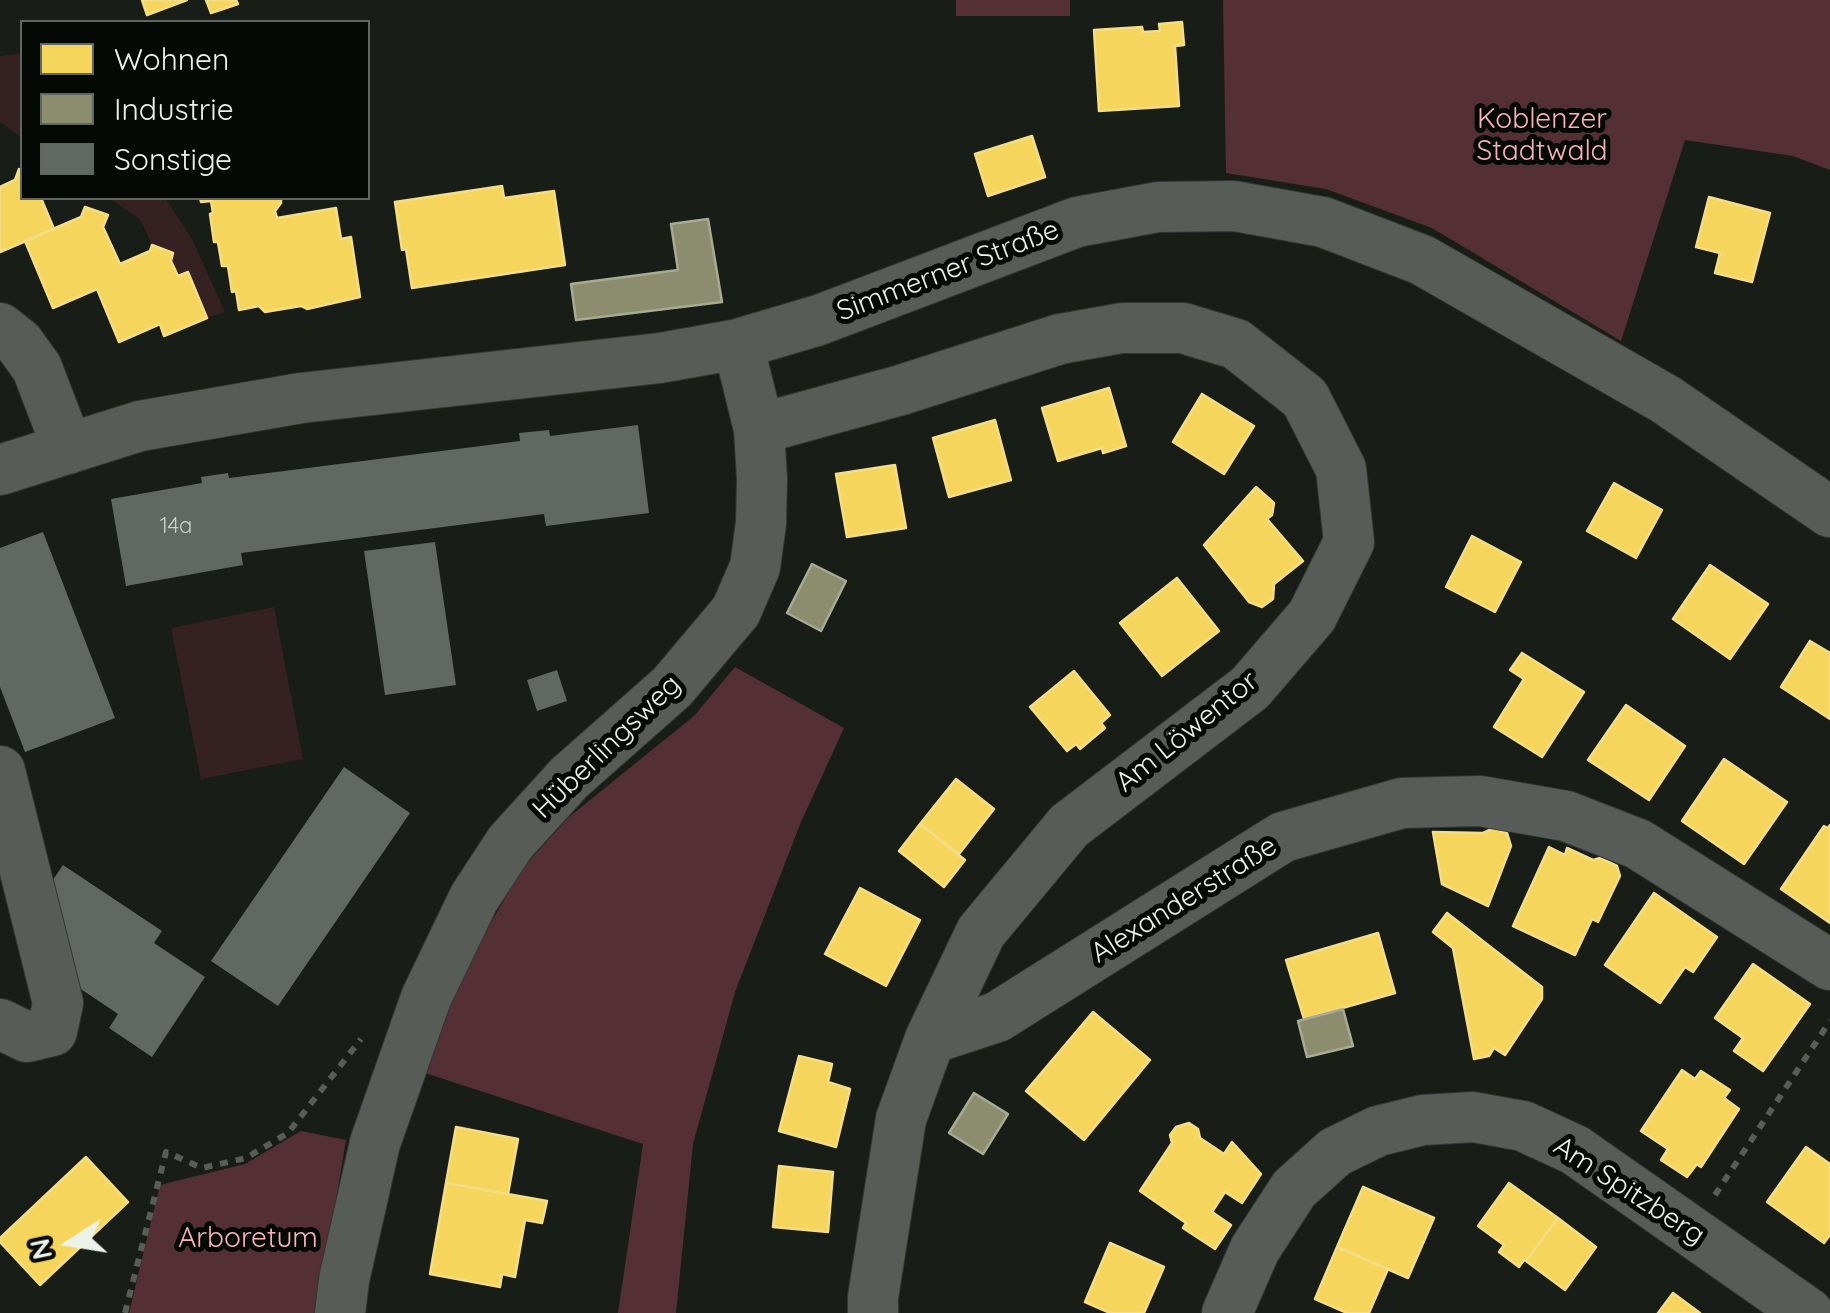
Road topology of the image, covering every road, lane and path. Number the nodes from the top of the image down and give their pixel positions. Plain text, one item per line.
1 (0, 328) edge
2 (738, 344) junction
3 (759, 429) junction
4 (68, 450) junction
5 (0, 470) edge
6 (1830, 512) edge
7 (0, 772) edge
8 (1830, 965) edge
9 (1830, 1021) edge
10 (0, 1024) edge
11 (367, 1031) dead end
12 (930, 1039) junction
13 (1690, 1231) junction
14 (125, 1313) edge
15 (340, 1313) edge
16 (873, 1313) edge
17 (1227, 1313) edge
18 (1808, 1313) edge

1 - 4 street
2 - 3 street, Hüberlingsweg
2 - 4 street, Simmerner Straße
2 - 6 street, Simmerner Straße
3 - 12 street, Am Löwentor
3 - 15 street, Hüberlingsweg
4 - 5 street, Simmerner Straße
7 - 10 street
8 - 12 street, Alexanderstraße
9 - 13 path
11 - 14 path
12 - 16 street, Am Löwentor
13 - 17 street, Am Spitzberg
13 - 18 street, Am Spitzberg

